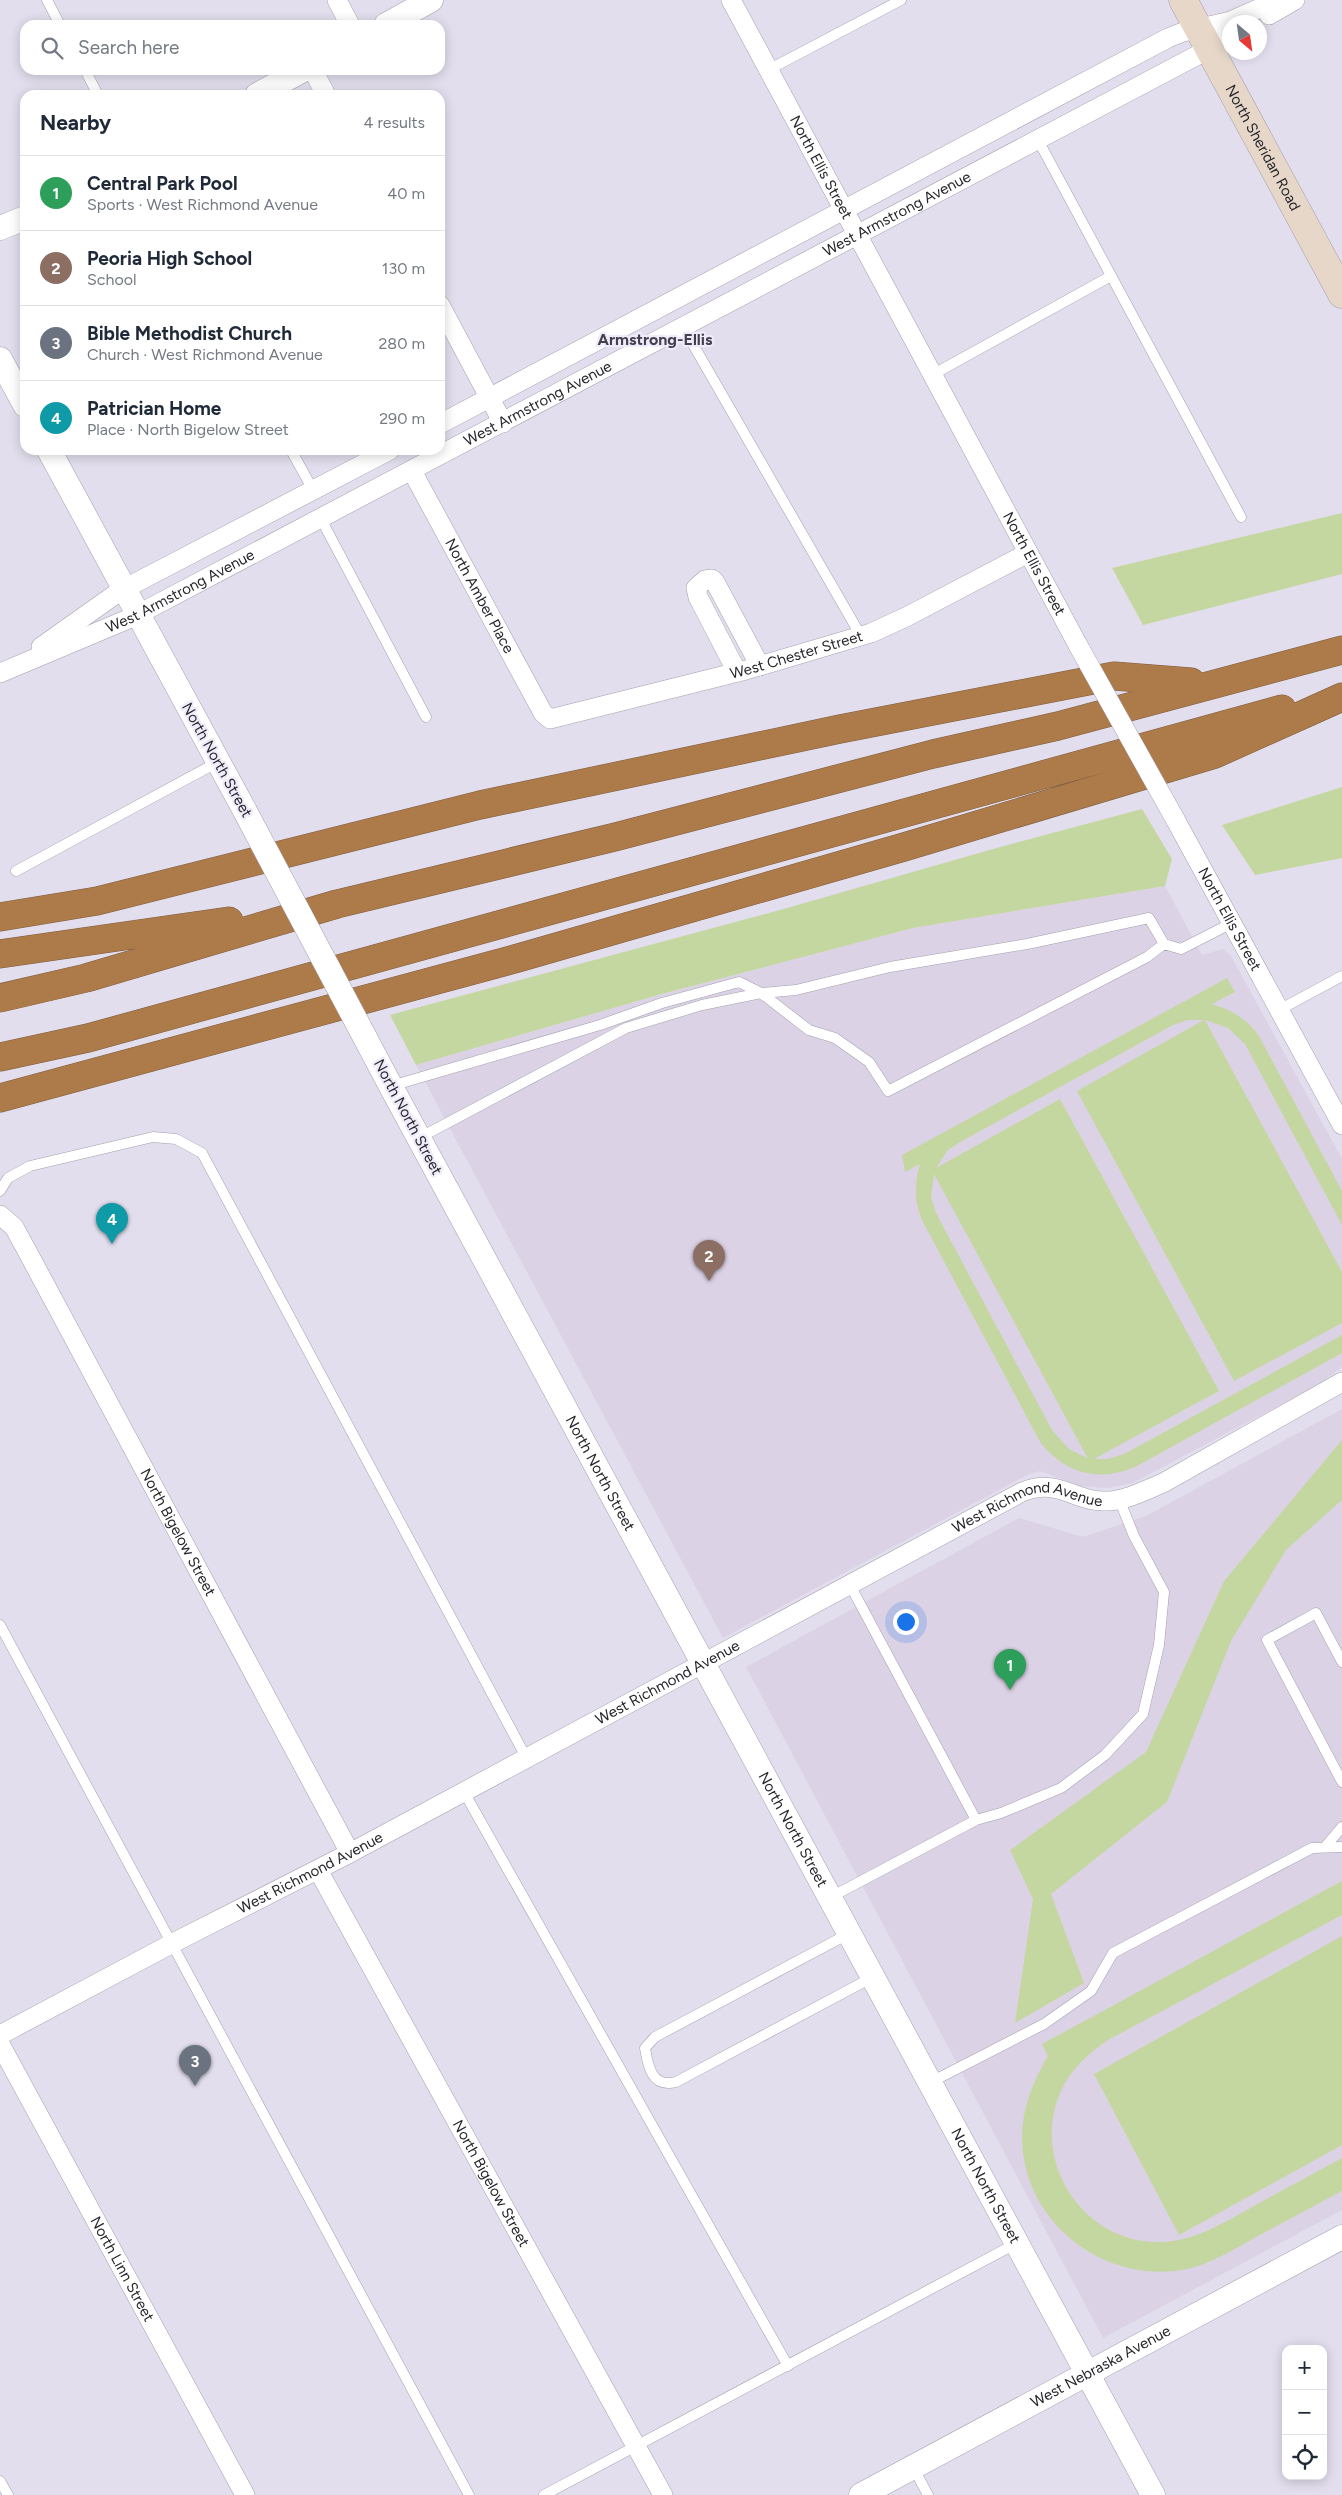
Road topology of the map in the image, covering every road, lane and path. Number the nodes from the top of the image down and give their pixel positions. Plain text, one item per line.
1 (47, 0) edge
2 (337, 0) edge
3 (431, 0) edge
4 (731, 0) edge
5 (901, 0) edge
6 (1183, 0) edge
7 (1278, 0) edge
8 (1294, 0) edge
9 (1267, 15) edge
10 (57, 20) edge
11 (347, 20) edge
12 (395, 20) edge
13 (1212, 39) edge
14 (768, 70) junction
15 (88, 75) edge
16 (294, 75) edge
17 (316, 75) edge
18 (95, 90) edge
19 (266, 90) edge
20 (323, 90) edge
21 (1038, 140) junction
22 (842, 210) junction
23 (20, 220) edge
24 (0, 228) edge
25 (856, 236) junction
26 (1111, 276) junction
27 (1342, 294) edge
28 (445, 314) edge
29 (683, 327) junction
30 (0, 359) edge
31 (932, 375) junction
32 (20, 397) edge
33 (490, 397) junction
34 (445, 421) edge
35 (503, 423) junction
36 (445, 454) edge
37 (52, 455) edge
38 (294, 455) edge
39 (380, 455) edge
40 (442, 455) edge
41 (412, 471) junction
42 (313, 490) junction
43 (1241, 517) dead end
44 (320, 519) junction
45 (1028, 553) junction
46 (124, 589) junction
47 (138, 615) junction
48 (861, 636) junction
49 (1342, 650) edge
50 (760, 666) junction
51 (0, 672) edge
52 (738, 672) junction
53 (1210, 684) junction
54 (1342, 692) edge
55 (1342, 697) edge
56 (426, 717) dead end
57 (550, 719) joint
58 (218, 762) junction
59 (16, 871) dead end
60 (337, 904) junction
61 (0, 917) edge
62 (1232, 923) junction
63 (1164, 944) junction
64 (0, 954) edge
65 (1342, 976) edge
66 (761, 993) junction
67 (0, 998) edge
68 (1279, 1010) junction
69 (0, 1057) edge
70 (389, 1083) junction
71 (0, 1098) edge
72 (1342, 1125) edge
73 (419, 1138) junction
74 (0, 1191) edge
75 (0, 1215) edge
76 (1342, 1382) edge
77 (1119, 1499) junction
78 (850, 1586) junction
79 (0, 1625) edge
80 (1342, 1662) edge
81 (705, 1664) junction
82 (527, 1759) junction
83 (1342, 1782) edge
84 (464, 1792) junction
85 (976, 1820) junction
86 (1342, 1827) edge
87 (1326, 1847) junction
88 (1342, 1847) edge
89 (350, 1853) junction
90 (318, 1870) junction
91 (831, 1897) junction
92 (850, 1933) junction
93 (171, 1944) junction
94 (874, 1976) junction
95 (0, 2035) edge
96 (0, 2044) edge
97 (931, 2082) junction
98 (1342, 2237) edge
99 (1018, 2243) junction
100 (788, 2366) junction
101 (1088, 2374) junction
102 (636, 2447) junction
103 (913, 2467) junction
104 (0, 2481) edge
105 (8, 2495) edge
106 (245, 2495) edge
107 (469, 2495) edge
108 (544, 2495) edge
109 (663, 2495) edge
110 (861, 2495) edge
111 (928, 2495) edge
112 (1153, 2495) edge

1 - 10 lane
2 - 11 street
3 - 12 street
4 - 14 street, North Ellis Street
5 - 14 lane
6 - 13 main road, North Sheridan Road
7 - 13 street, West Armstrong Avenue
8 - 9 street
13 - 21 street, West Armstrong Avenue
13 - 22 street, West Armstrong Avenue
13 - 27 main road, North Sheridan Road
14 - 22 street, North Ellis Street
15 - 18 lane
16 - 19 street
17 - 20 street
21 - 25 street, West Armstrong Avenue
21 - 26 lane
22 - 25 street, North Ellis Street
22 - 33 street, West Armstrong Avenue
23 - 24 street
25 - 29 street, West Armstrong Avenue
25 - 31 street, North Ellis Street
26 - 31 lane
26 - 43 lane
28 - 33 street
29 - 35 street, West Armstrong Avenue
29 - 48 lane
30 - 32 street
31 - 45 street, North Ellis Street
33 - 34 street, West Armstrong Avenue
33 - 35 street
35 - 36 street, West Armstrong Avenue
37 - 46 street, North North Street
38 - 42 lane
39 - 42 street, West Armstrong Avenue
40 - 41 street, West Armstrong Avenue
41 - 44 street, West Armstrong Avenue
41 - 57 street, North Amber Place
42 - 46 street, West Armstrong Avenue
44 - 47 street, West Armstrong Avenue
44 - 56 lane
45 - 48 street, West Chester Street
45 - 62 street, North Ellis Street, bridge
46 - 47 street, North North Street
46 - 51 street, West Armstrong Avenue
47 - 51 street, West Armstrong Avenue
47 - 58 street, North North Street
48 - 50 street, West Chester Street
49 - 53 highway
50 - 52 street, West Chester Street
50 - 52 street
52 - 57 street, West Chester Street
53 - 60 highway
53 - 61 highway
54 - 69 highway
55 - 71 highway
58 - 59 lane
58 - 70 street, North North Street, bridge
60 - 64 highway
60 - 67 highway
62 - 63 lane
62 - 68 street, North Ellis Street
63 - 66 lane
63 - 66 lane
65 - 68 lane
66 - 70 lane
66 - 73 lane
68 - 72 street, North Ellis Street
70 - 73 street, North North Street
73 - 81 street, North North Street
74 - 82 lane
75 - 89 street, North Bigelow Street
76 - 77 street, West Richmond Avenue
77 - 78 street, West Richmond Avenue
77 - 85 lane
78 - 81 street, West Richmond Avenue
78 - 85 lane
79 - 93 lane
80 - 83 lane
81 - 82 street, West Richmond Avenue
81 - 91 street, North North Street
82 - 84 street, West Richmond Avenue
84 - 89 street, West Richmond Avenue
84 - 100 lane
85 - 91 lane
86 - 87 lane
87 - 88 lane
87 - 97 lane
89 - 90 street, West Richmond Avenue
90 - 93 street, West Richmond Avenue
90 - 102 street, North Bigelow Street
91 - 92 street, North North Street
92 - 94 street, North North Street
92 - 94 lane
93 - 95 street, West Richmond Avenue
93 - 107 lane
94 - 97 street, North North Street
96 - 106 street, North Linn Street
97 - 99 street, North North Street
98 - 101 street, West Nebraska Avenue
99 - 100 lane
99 - 101 street, North North Street
100 - 102 lane
101 - 103 street, West Nebraska Avenue
101 - 112 street, North North Street
102 - 108 lane
102 - 109 street, North Bigelow Street
103 - 110 street, West Nebraska Avenue
103 - 111 lane
104 - 105 lane

